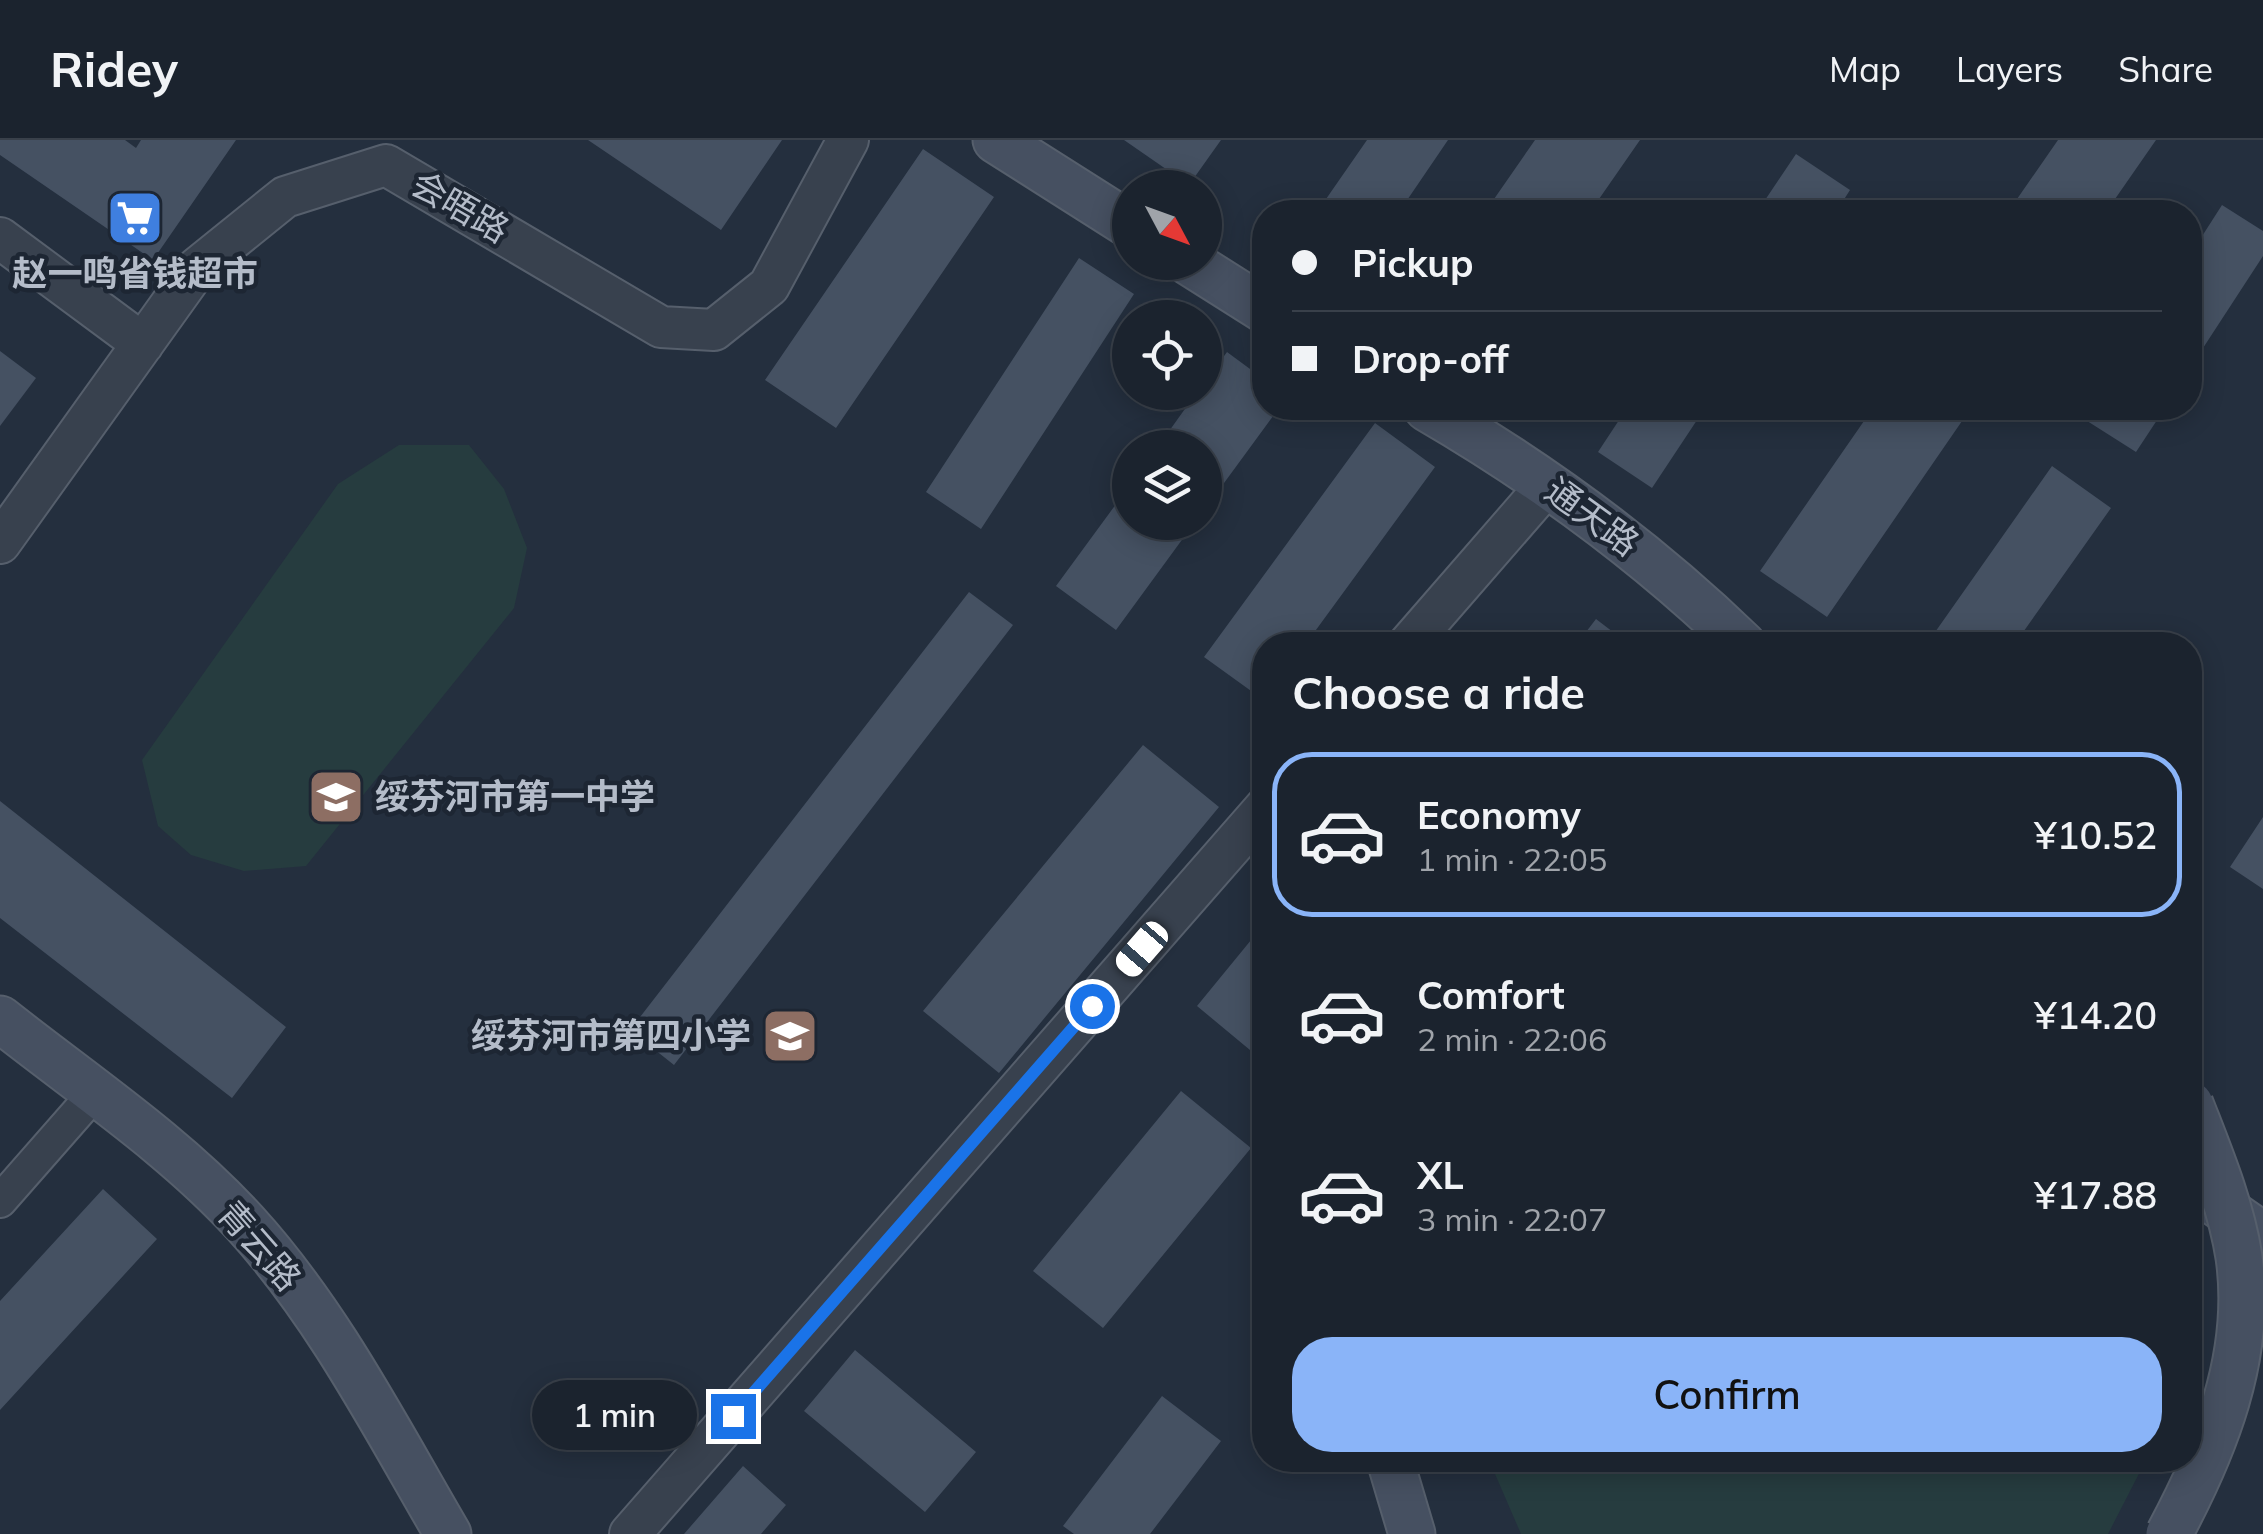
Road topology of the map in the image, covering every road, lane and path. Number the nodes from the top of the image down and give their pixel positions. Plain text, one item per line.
1 (848, 140) edge
2 (996, 140) edge
3 (1112, 214) edge
4 (0, 238) edge
5 (1218, 280) edge
6 (1252, 302) edge
7 (143, 344) junction
8 (1446, 420) edge
9 (1548, 484) junction
10 (0, 543) edge
11 (1419, 632) edge
12 (1730, 632) edge
13 (1252, 823) edge
14 (0, 1019) edge
15 (94, 1094) junction
16 (2202, 1136) edge
17 (2202, 1193) edge
18 (0, 1201) edge
19 (2263, 1236) edge
20 (1394, 1472) edge
21 (448, 1534) edge
22 (630, 1534) edge
23 (1412, 1534) edge
24 (2168, 1534) edge

1 - 7 street, 会晤路
2 - 3 main road
4 - 7 street
5 - 6 main road
7 - 10 street, 会晤路
8 - 9 main road, 通天路
9 - 11 street
9 - 12 main road, 通天路
13 - 22 street
14 - 15 main road, 青云路
15 - 18 street
15 - 21 main road, 青云路
16 - 24 main road, bridge
17 - 19 main road
20 - 23 main road

